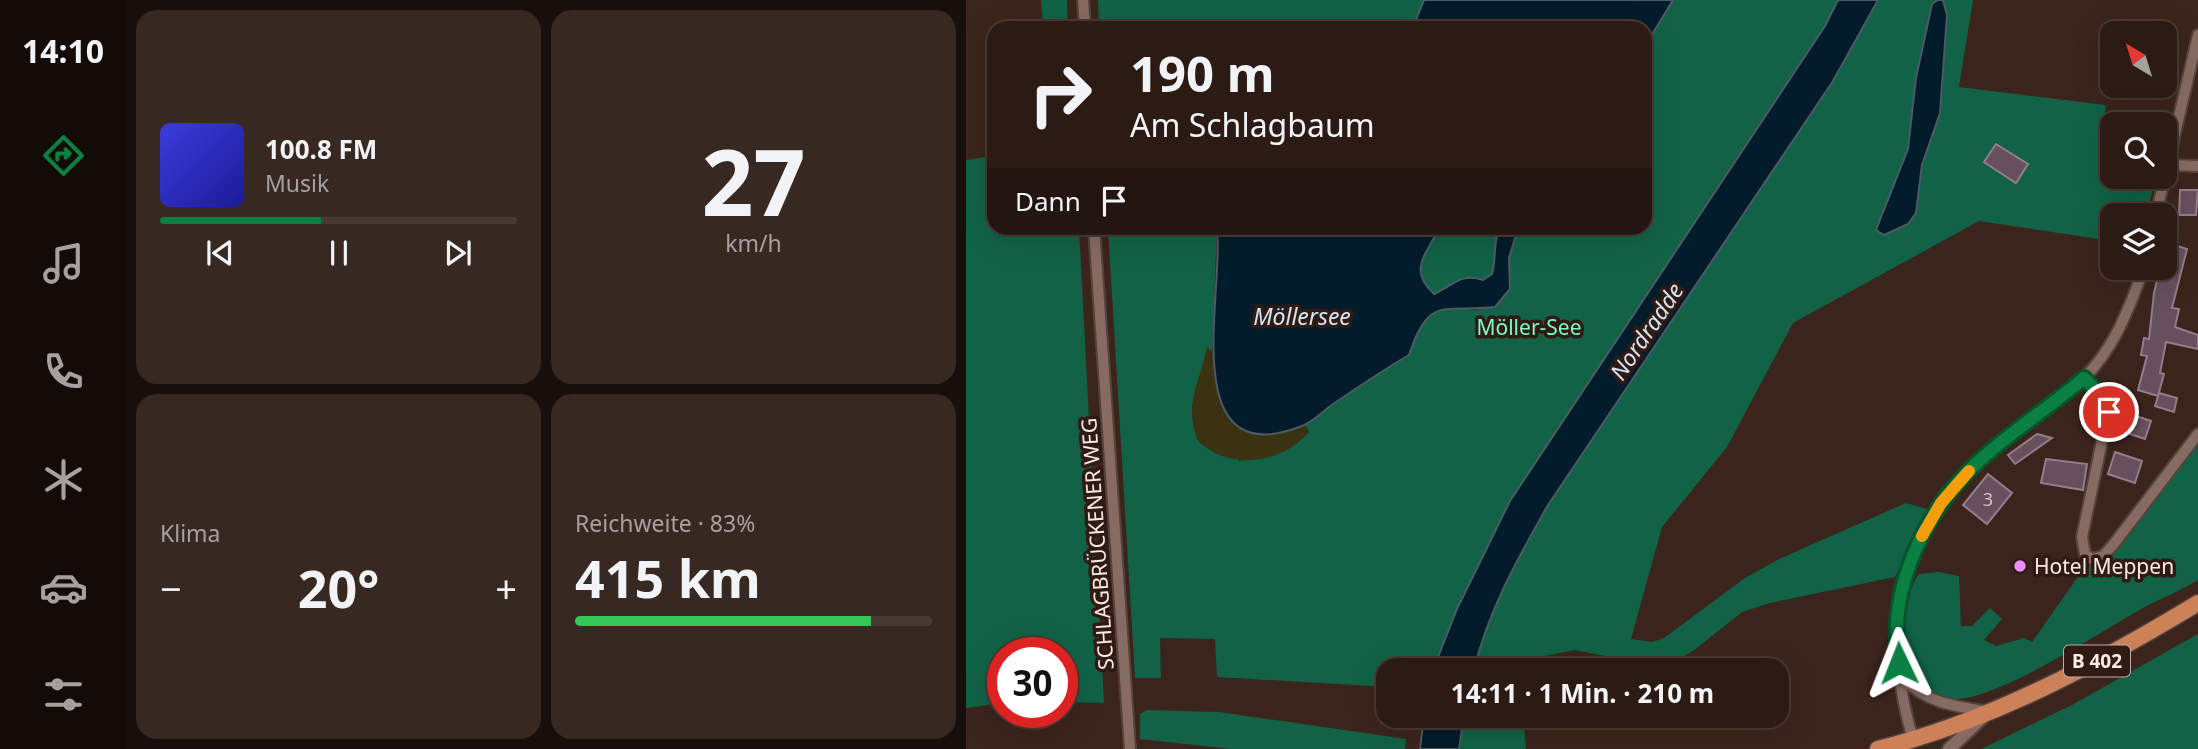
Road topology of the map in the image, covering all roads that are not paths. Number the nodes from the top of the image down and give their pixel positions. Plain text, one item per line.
1 (1083, 0) edge
2 (1084, 21) edge
3 (2198, 35) edge
4 (2177, 126) edge
5 (2177, 165) edge
6 (2198, 166) edge
7 (1094, 235) edge
8 (2139, 280) edge
9 (2084, 378) junction
10 (2198, 434) edge
11 (2198, 603) edge
12 (1901, 677) junction
13 (1989, 710) junction
14 (1914, 744) edge
15 (1130, 749) edge
16 (1878, 749) edge
17 (1949, 749) edge

1 - 2 street
3 - 4 street
5 - 6 street
7 - 15 street, SCHLAGBRÜCKENER WEG
8 - 9 street
9 - 10 street
9 - 12 street
11 - 13 main road, B 402
12 - 13 street
12 - 14 street
13 - 14 main road, B 402
13 - 17 street
14 - 16 main road, B 402

